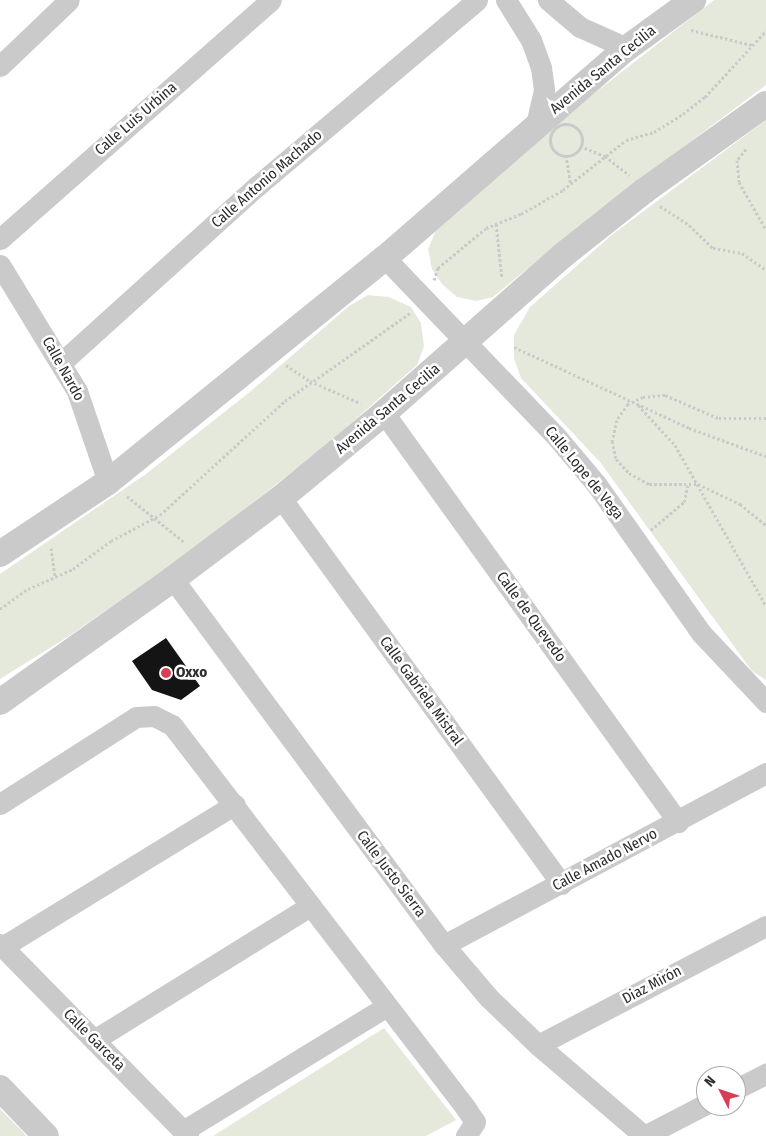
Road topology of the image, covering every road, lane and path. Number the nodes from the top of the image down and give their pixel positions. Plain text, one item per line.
1 (69, 0) edge
2 (271, 0) edge
3 (476, 0) edge
4 (506, 0) edge
5 (548, 0) edge
6 (693, 0) edge
7 (661, 23) junction
8 (766, 31) edge
9 (752, 45) junction
10 (628, 48) junction
11 (0, 66) edge
12 (766, 104) edge
13 (536, 125) junction
14 (752, 144) dead end
15 (580, 146) junction
16 (566, 156) junction
17 (605, 156) junction
18 (571, 185) junction
19 (644, 191) junction
20 (496, 224) junction
21 (766, 230) edge
22 (0, 239) edge
23 (385, 258) junction
24 (0, 265) edge
25 (766, 270) edge
26 (427, 302) junction
27 (508, 304) junction
28 (466, 342) junction
29 (514, 347) dead end
30 (62, 362) junction
31 (310, 381) junction
32 (633, 401) junction
33 (384, 413) junction
34 (766, 418) edge
35 (766, 456) edge
36 (108, 482) junction
37 (698, 484) junction
38 (688, 485) junction
39 (281, 498) junction
40 (154, 518) junction
41 (766, 525) edge
42 (649, 532) dead end
43 (0, 554) edge
44 (202, 558) junction
45 (173, 580) junction
46 (766, 606) edge
47 (0, 609) edge
48 (0, 702) edge
49 (766, 702) edge
50 (766, 773) edge
51 (0, 804) edge
52 (234, 804) junction
53 (678, 822) junction
54 (561, 884) junction
55 (310, 906) junction
56 (766, 926) edge
57 (1, 945) edge
58 (444, 945) junction
59 (387, 1006) junction
60 (94, 1040) junction
61 (538, 1045) junction
62 (766, 1074) edge
63 (746, 1084) edge
64 (0, 1088) edge
65 (696, 1109) edge
66 (186, 1133) edge
67 (46, 1136) edge
68 (466, 1136) edge
69 (644, 1136) edge

1 - 11 street
2 - 22 street, Calle Luis Urbina
3 - 30 street, Calle Antonio Machado
4 - 13 street
5 - 10 street
6 - 7 street, Avenida Santa Cecilia
7 - 9 path
7 - 10 street, Avenida Santa Cecilia
8 - 9 path
9 - 17 path
10 - 13 street, Avenida Santa Cecilia
12 - 19 street, Avenida Santa Cecilia
13 - 23 street, Avenida Santa Cecilia
14 - 21 path
15 - 16 path
15 - 16 path
15 - 17 path
16 - 18 path
17 - 18 path
17 - 19 path
18 - 20 path
19 - 25 path
19 - 27 street, Avenida Santa Cecilia
20 - 26 path
20 - 27 path
23 - 26 street, Calle Lope de Vega
23 - 36 street, Avenida Santa Cecilia
24 - 30 street, Calle Nardo
26 - 28 street, Calle Lope de Vega
26 - 31 path
27 - 28 street, Avenida Santa Cecilia
28 - 33 street, Avenida Santa Cecilia
28 - 49 street, Calle Lope de Vega
29 - 32 path
30 - 36 street, Calle Nardo
31 - 33 path
31 - 40 path
32 - 34 path
32 - 35 path
32 - 37 path
32 - 38 path
33 - 39 street, Avenida Santa Cecilia
33 - 53 street, Calle de Quevedo
36 - 40 path
36 - 43 street, Avenida Santa Cecilia
37 - 38 path
37 - 41 path
37 - 46 path
38 - 42 path
39 - 44 street, Avenida Santa Cecilia
39 - 54 street, Calle Gabriela Mistral
40 - 44 path
40 - 47 path
44 - 45 street, Avenida Santa Cecilia
45 - 48 street, Avenida Santa Cecilia
45 - 58 street, Calle Justo Sierra
50 - 53 street, Calle Amado Nervo
51 - 52 street
52 - 55 street
52 - 57 street
53 - 54 street, Calle Amado Nervo
54 - 58 street, Calle Amado Nervo
55 - 59 street
55 - 60 street
56 - 61 street, Diaz Mirón
57 - 60 street, Calle Garceta
58 - 61 street, Calle Justo Sierra
59 - 66 street
59 - 68 street
60 - 66 street, Calle Garceta
61 - 69 street, Calle Justo Sierra
62 - 63 street
64 - 67 street
65 - 69 street

